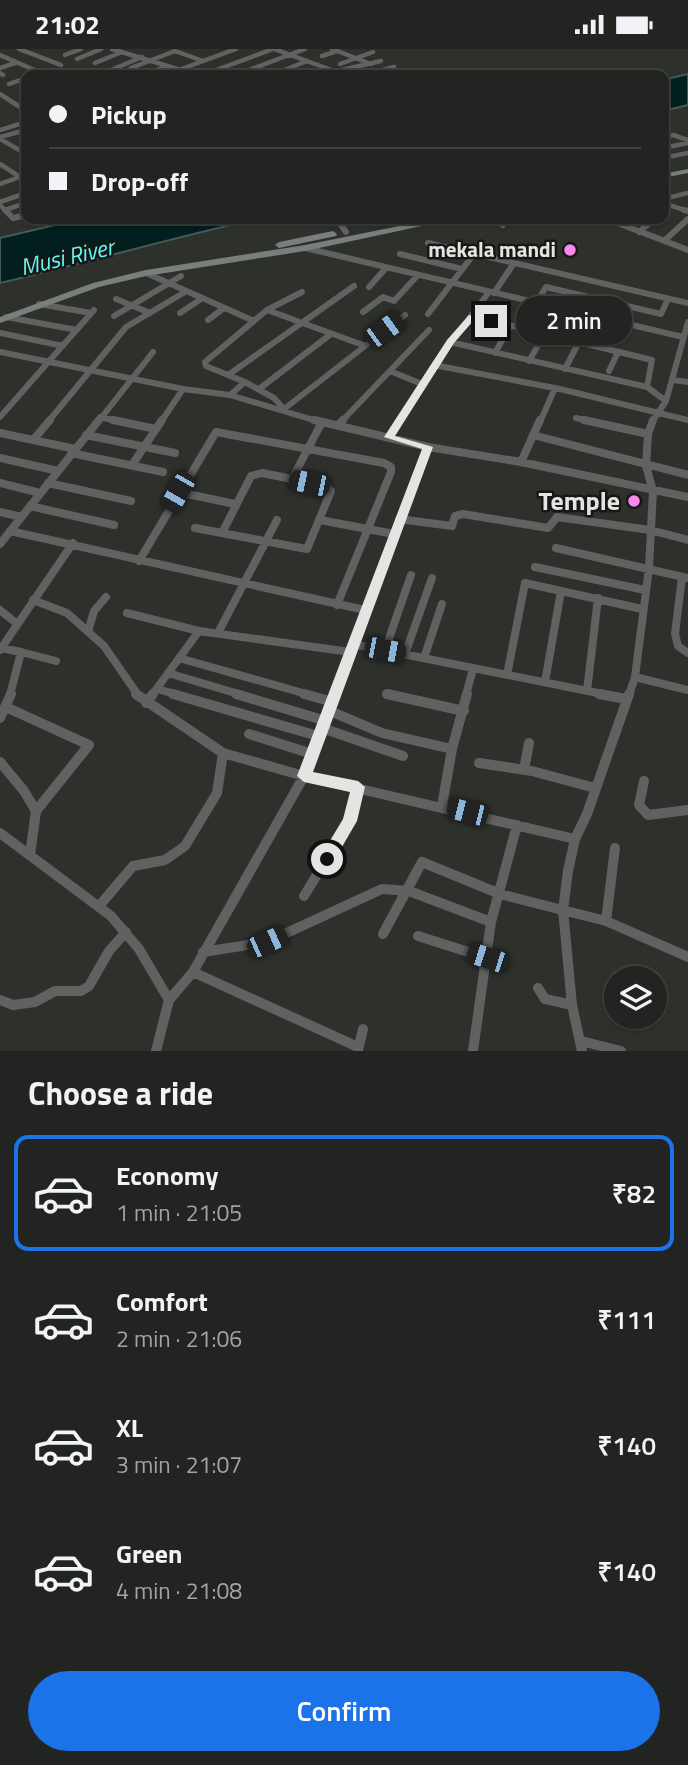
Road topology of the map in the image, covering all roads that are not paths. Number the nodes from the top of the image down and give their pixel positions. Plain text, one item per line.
1 (19, 49) edge
2 (37, 49) edge
3 (81, 49) edge
4 (101, 49) edge
5 (147, 49) edge
6 (236, 49) edge
7 (274, 49) edge
8 (305, 49) edge
9 (118, 50) edge
10 (337, 50) edge
11 (373, 52) dead end
12 (28, 53) junction
13 (132, 54) junction
14 (289, 54) junction
15 (0, 55) edge
16 (65, 55) dead end
17 (322, 56) dead end
18 (142, 57) junction
19 (356, 58) junction
20 (76, 59) dead end
21 (151, 60) junction
22 (203, 61) junction
23 (307, 61) junction
24 (381, 61) dead end
25 (15, 63) junction
26 (95, 64) dead end
27 (340, 64) dead end
28 (371, 64) junction
29 (169, 66) junction
30 (394, 67) dead end
31 (0, 68) edge
32 (131, 68) dead end
33 (180, 69) junction
34 (30, 70) edge
35 (51, 70) edge
36 (116, 70) edge
37 (157, 70) edge
38 (183, 70) edge
39 (214, 70) edge
40 (249, 70) edge
41 (285, 70) edge
42 (331, 70) edge
43 (345, 70) edge
44 (383, 70) edge
45 (21, 80) edge
46 (9, 84) dead end
47 (0, 94) edge
48 (12, 101) junction
49 (0, 104) edge
50 (21, 107) edge
51 (0, 120) edge
52 (21, 123) edge
53 (9, 127) junction
54 (0, 130) edge
55 (21, 132) edge
56 (669, 136) edge
57 (0, 138) edge
58 (688, 141) edge
59 (21, 144) edge
60 (14, 146) junction
61 (669, 146) edge
62 (21, 151) edge
63 (688, 153) edge
64 (669, 157) edge
65 (0, 164) edge
66 (688, 171) edge
67 (669, 173) edge
68 (20, 177) joint
69 (0, 184) edge
70 (688, 193) edge
71 (21, 196) edge
72 (669, 199) edge
73 (21, 203) edge
74 (2, 205) edge
75 (670, 205) edge
76 (688, 211) edge
77 (21, 216) edge
78 (13, 218) junction
79 (688, 219) edge
80 (19, 224) dead end
81 (340, 224) edge
82 (377, 224) edge
83 (421, 224) edge
84 (648, 224) edge
85 (622, 225) edge
86 (346, 232) junction
87 (639, 232) junction
88 (664, 241) junction
89 (428, 243) dead end
90 (304, 248) junction
91 (688, 250) edge
92 (400, 254) dead end
93 (474, 254) junction
94 (219, 258) junction
95 (514, 263) junction
96 (386, 268) junction
97 (462, 269) junction
98 (146, 274) junction
99 (555, 274) junction
100 (181, 275) dead end
101 (417, 276) junction
102 (451, 283) junction
103 (166, 284) junction
104 (354, 286) dead end
105 (369, 287) dead end
106 (546, 287) junction
107 (185, 292) junction
108 (302, 292) dead end
109 (492, 293) junction
110 (116, 299) dead end
111 (201, 299) junction
112 (668, 299) junction
113 (536, 303) junction
114 (688, 303) edge
115 (39, 304) junction
116 (131, 305) junction
117 (224, 308) junction
118 (267, 310) junction
119 (363, 312) dead end
120 (150, 313) junction
121 (180, 313) dead end
122 (428, 314) dead end
123 (405, 315) dead end
124 (114, 316) dead end
125 (472, 316) junction
126 (2, 317) edge
127 (592, 317) junction
128 (208, 320) dead end
129 (254, 321) junction
130 (688, 321) edge
131 (302, 323) junction
132 (510, 326) junction
133 (77, 330) junction
134 (429, 330) dead end
135 (0, 333) edge
136 (331, 334) junction
137 (544, 335) junction
138 (450, 342) junction
139 (578, 343) junction
140 (684, 343) edge
141 (363, 345) junction
142 (63, 346) junction
143 (0, 352) edge
144 (153, 352) dead end
145 (618, 352) junction
146 (495, 353) junction
147 (49, 361) junction
148 (529, 361) junction
149 (677, 362) junction
150 (688, 364) edge
151 (434, 365) junction
152 (92, 369) junction
153 (565, 369) junction
154 (390, 371) junction
155 (609, 371) dead end
156 (228, 375) junction
157 (130, 379) junction
158 (565, 380) dead end
159 (673, 380) junction
160 (245, 382) junction
161 (688, 382) edge
162 (422, 384) junction
163 (647, 387) junction
164 (183, 389) junction
165 (259, 389) junction
166 (558, 389) junction
167 (230, 395) junction
168 (666, 401) junction
169 (284, 409) junction
170 (655, 414) junction
171 (100, 417) junction
172 (0, 418) edge
173 (576, 418) dead end
174 (688, 420) edge
175 (322, 422) junction
176 (338, 425) junction
177 (156, 429) junction
178 (0, 434) edge
179 (648, 434) junction
180 (86, 435) junction
181 (533, 435) junction
182 (389, 437) junction
183 (34, 439) junction
184 (144, 447) junction
185 (428, 447) junction
186 (306, 448) junction
187 (73, 451) junction
188 (175, 453) dead end
189 (0, 458) edge
190 (521, 462) junction
191 (132, 465) junction
192 (646, 466) junction
193 (58, 471) junction
194 (163, 473) dead end
195 (688, 475) edge
196 (292, 479) junction
197 (0, 483) edge
198 (48, 483) junction
199 (653, 491) junction
200 (178, 492) junction
201 (40, 493) junction
202 (688, 497) edge
203 (131, 501) dead end
204 (234, 503) junction
205 (30, 506) junction
206 (0, 512) edge
207 (21, 517) junction
208 (399, 519) junction
209 (277, 520) dead end
210 (320, 520) junction
211 (114, 525) dead end
212 (195, 528) dead end
213 (368, 530) junction
214 (650, 530) junction
215 (10, 531) junction
216 (222, 533) junction
217 (394, 534) junction
218 (688, 540) edge
219 (266, 541) junction
220 (73, 543) junction
221 (0, 544) edge
222 (556, 548) dead end
223 (139, 561) junction
224 (535, 567) dead end
225 (649, 568) junction
226 (411, 575) dead end
227 (685, 577) edge
228 (432, 578) dead end
229 (242, 584) junction
230 (645, 590) junction
231 (561, 591) junction
232 (106, 597) dead end
233 (598, 598) junction
234 (33, 600) junction
235 (442, 604) dead end
236 (337, 605) junction
237 (642, 609) junction
238 (0, 610) edge
239 (365, 610) junction
240 (127, 613) dead end
241 (684, 615) edge
242 (16, 623) junction
243 (199, 631) junction
244 (88, 632) junction
245 (218, 633) junction
246 (352, 648) junction
247 (1, 649) edge
248 (385, 650) junction
249 (21, 652) junction
250 (688, 653) edge
251 (405, 654) junction
252 (179, 658) junction
253 (424, 658) junction
254 (56, 661) dead end
255 (473, 669) junction
256 (168, 673) junction
257 (507, 675) junction
258 (635, 677) junction
259 (545, 683) junction
260 (157, 689) junction
261 (688, 690) edge
262 (587, 691) junction
263 (387, 694) dead end
264 (626, 699) junction
265 (146, 703) junction
266 (8, 708) junction
267 (464, 711) junction
268 (0, 717) edge
269 (326, 720) junction
270 (249, 734) dead end
271 (529, 743) dead end
272 (452, 749) junction
273 (223, 753) junction
274 (312, 754) junction
275 (403, 756) dead end
276 (0, 762) edge
277 (479, 763) dead end
278 (524, 770) junction
279 (304, 776) junction
280 (644, 781) dead end
281 (358, 787) junction
282 (595, 788) junction
283 (442, 806) junction
284 (688, 810) edge
285 (36, 811) junction
286 (517, 825) junction
287 (0, 833) edge
288 (575, 839) junction
289 (615, 848) dead end
290 (30, 855) junction
291 (408, 891) junction
292 (500, 894) junction
293 (304, 896) dead end
294 (100, 905) junction
295 (564, 910) junction
296 (606, 921) junction
297 (491, 922) junction
298 (126, 932) junction
299 (383, 934) dead end
300 (418, 936) dead end
301 (203, 952) junction
302 (688, 957) edge
303 (487, 958) junction
304 (193, 972) junction
305 (538, 988) dead end
306 (0, 1000) edge
307 (169, 1000) junction
308 (572, 1005) junction
309 (363, 1029) dead end
310 (581, 1046) edge
311 (358, 1049) edge
312 (156, 1051) edge
313 (472, 1051) edge
314 (621, 1051) edge

1 - 12 street
2 - 12 street
3 - 16 street
4 - 20 street
5 - 13 street
6 - 22 street
7 - 14 street
7 - 39 street
8 - 14 street
9 - 13 street
9 - 26 street
10 - 17 street
10 - 19 street
11 - 19 street
12 - 35 street
13 - 18 street
14 - 23 street
14 - 40 street
15 - 25 street
18 - 21 street
18 - 36 street
19 - 27 street
19 - 28 street
21 - 22 street
21 - 29 street
21 - 32 street
22 - 33 street
23 - 41 street
23 - 42 street
24 - 28 street
25 - 31 street
25 - 34 street
28 - 43 street
29 - 33 street
29 - 37 street
30 - 44 street
33 - 38 street
45 - 46 street
47 - 48 street
48 - 49 street
48 - 50 street
51 - 53 street
52 - 53 street
53 - 54 street
55 - 57 street
56 - 58 street
57 - 60 street
58 - 61 street
59 - 60 street
60 - 62 street
63 - 64 street
65 - 68 street
66 - 67 street
68 - 69 street
70 - 72 street
71 - 74 street
73 - 74 street
74 - 78 street
75 - 76 street
77 - 78 street
78 - 80 street
79 - 88 street
81 - 86 street
82 - 86 street
83 - 90 street
84 - 87 street
85 - 87 street
86 - 94 street
87 - 88 street
88 - 91 street
89 - 93 street
90 - 94 street
90 - 96 street
92 - 97 street
93 - 95 street
93 - 97 street
94 - 98 street
94 - 126 street
95 - 99 street
95 - 109 street
96 - 101 street
96 - 105 street
97 - 102 street
98 - 103 street
98 - 115 street
99 - 106 street
99 - 112 street
100 - 103 street
101 - 102 street
101 - 119 street
102 - 109 street
102 - 122 street
103 - 107 street
103 - 116 street
104 - 131 street
106 - 112 street
106 - 113 street
107 - 111 street
107 - 120 street
108 - 118 street
109 - 113 street
109 - 125 street
110 - 116 street
111 - 117 street
111 - 121 street
112 - 114 street
113 - 127 street
115 - 126 street
115 - 133 street
116 - 120 street
116 - 124 street
117 - 128 street
117 - 129 street
118 - 129 street
118 - 131 street
120 - 152 street
123 - 141 street
125 - 132 street
125 - 138 street
126 - 133 street
127 - 139 street
127 - 140 street
129 - 156 street
130 - 140 street
131 - 136 street
131 - 156 street
132 - 137 street
132 - 146 street
133 - 142 street
134 - 154 street
135 - 142 street
136 - 141 street
136 - 165 street
137 - 139 street
137 - 148 street
138 - 146 street
138 - 151 street
139 - 145 street
139 - 153 street
140 - 149 street
141 - 169 street
142 - 147 street
143 - 147 street
144 - 157 street
145 - 155 street
145 - 163 street
146 - 148 street
147 - 152 street
147 - 172 street
148 - 153 street
149 - 150 street
149 - 159 street
151 - 162 street
151 - 166 street
152 - 157 street
152 - 183 street
153 - 163 street
154 - 162 street
154 - 176 street
156 - 160 street
157 - 164 street
157 - 171 street
158 - 166 street
159 - 161 street
159 - 168 street
160 - 165 street
160 - 167 street
162 - 182 street
163 - 168 street
164 - 167 street
164 - 177 street
165 - 169 street
166 - 170 street
166 - 181 street
167 - 169 street
168 - 170 street
169 - 175 street
170 - 174 street
170 - 179 street
171 - 177 street
171 - 180 street
173 - 179 street
175 - 176 street
175 - 186 street
176 - 182 street
177 - 184 street
178 - 183 street
179 - 192 street
180 - 184 street
180 - 187 street
181 - 190 street
181 - 192 street
182 - 185 street
183 - 187 street
184 - 188 street
184 - 191 street
185 - 190 street
185 - 208 street
186 - 196 street
186 - 200 street
186 - 213 street
187 - 191 street
187 - 193 street
189 - 193 street
190 - 199 street
191 - 194 street
192 - 195 street
192 - 199 street
193 - 198 street
196 - 204 street
196 - 210 street
197 - 201 street
198 - 201 street
198 - 203 street
199 - 202 street
199 - 214 street
200 - 204 street
200 - 223 street
201 - 205 street
204 - 216 street
205 - 207 street
205 - 211 street
206 - 207 street
207 - 215 street
208 - 214 street
208 - 217 street
209 - 219 street
210 - 213 street
210 - 219 street
212 - 216 street
213 - 217 street
213 - 236 street
214 - 218 street
214 - 225 street
215 - 220 street
215 - 221 street
216 - 219 street
217 - 239 street
219 - 229 street
220 - 223 street
220 - 234 street
222 - 225 street
223 - 229 street
224 - 230 street
225 - 227 street
225 - 230 street
226 - 248 street
227 - 241 street
228 - 251 street
229 - 236 street
229 - 245 street
230 - 237 street
231 - 233 street
231 - 257 street
231 - 259 street
232 - 244 street
233 - 237 street
233 - 262 street
234 - 242 street
234 - 244 street
235 - 253 street
236 - 239 street
237 - 258 street
238 - 242 street
239 - 246 street
240 - 243 street
241 - 250 street
242 - 247 street
243 - 245 street
243 - 252 street
244 - 265 street
245 - 246 street
246 - 248 street
246 - 269 street
247 - 249 street
248 - 251 street
249 - 254 street
249 - 266 street
251 - 253 street
252 - 256 street
252 - 269 street
253 - 255 street
255 - 257 street
255 - 267 street
256 - 260 street
256 - 269 street
257 - 259 street
258 - 261 street
258 - 264 street
259 - 262 street
260 - 265 street
260 - 269 street
262 - 264 street
263 - 267 street
264 - 282 street
265 - 273 street
266 - 268 street
266 - 285 street
267 - 272 street
269 - 272 street
269 - 274 street
269 - 275 street
270 - 274 street
271 - 278 street
272 - 283 street
273 - 279 street
273 - 294 street
274 - 279 street
276 - 285 street
277 - 278 street
278 - 282 street
279 - 281 street
279 - 301 street
280 - 284 street
281 - 283 street
281 - 293 street
282 - 288 street
283 - 286 street
285 - 290 street
286 - 288 street
286 - 292 street
287 - 290 street
288 - 295 street
289 - 296 street
290 - 294 street
291 - 292 street
291 - 297 street
291 - 299 street
291 - 301 street
292 - 295 street
292 - 297 street
294 - 298 street
295 - 296 street
295 - 308 street
296 - 302 street
297 - 303 street
298 - 306 street
298 - 307 street
300 - 303 street
301 - 304 street
303 - 313 street
304 - 307 street
304 - 311 street
305 - 308 street
307 - 312 street
308 - 310 street
309 - 311 street
310 - 314 street

